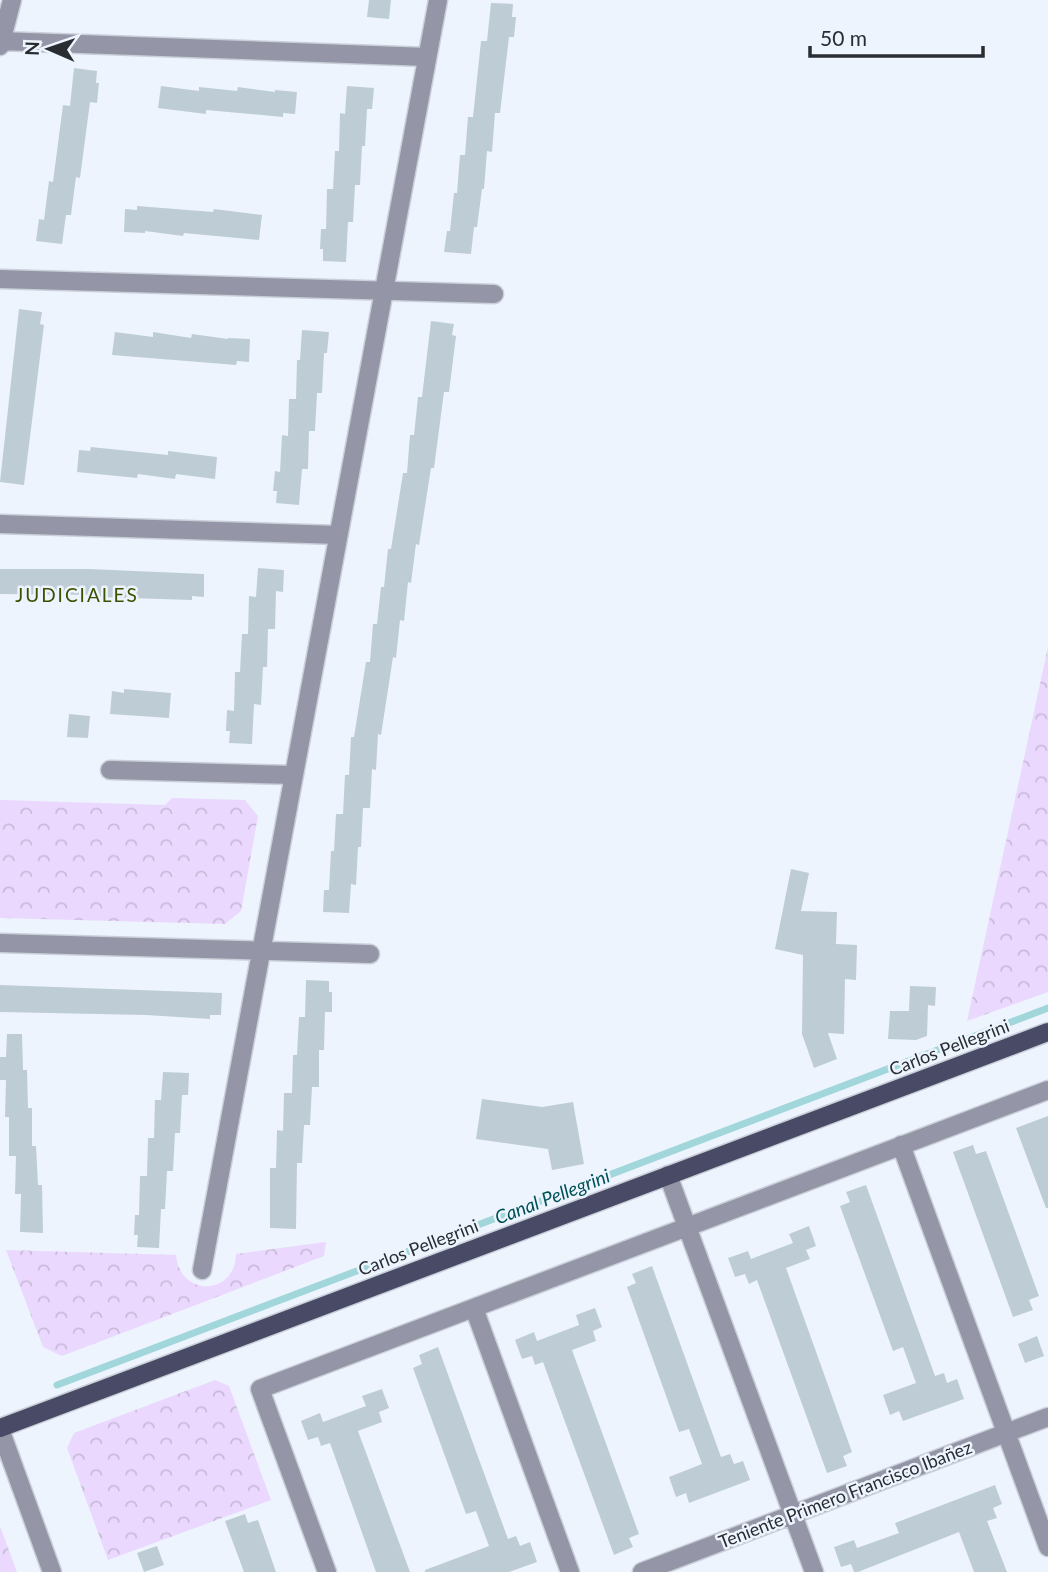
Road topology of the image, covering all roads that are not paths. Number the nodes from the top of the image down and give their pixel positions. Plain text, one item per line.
1 (12, 0) edge
2 (438, 0) edge
3 (0, 43) edge
4 (427, 57) junction
5 (0, 279) edge
6 (382, 291) junction
7 (494, 295) dead end
8 (0, 524) edge
9 (338, 535) junction
10 (110, 771) dead end
11 (294, 775) junction
12 (0, 943) edge
13 (261, 950) junction
14 (370, 954) dead end
15 (1048, 1032) edge
16 (1048, 1090) edge
17 (901, 1145) junction
18 (668, 1175) junction
19 (687, 1226) junction
20 (202, 1270) dead end
21 (474, 1308) junction
22 (1048, 1417) edge
23 (0, 1428) edge
24 (1006, 1433) junction
25 (793, 1514) junction
26 (1048, 1548) edge
27 (52, 1572) edge
28 (327, 1572) edge
29 (570, 1572) edge
30 (642, 1572) edge
31 (814, 1572) edge

1 - 3 street
2 - 4 street
3 - 4 street
4 - 6 street
5 - 6 street
6 - 7 street
6 - 9 street
8 - 9 street
9 - 11 street
10 - 11 street
11 - 13 street
12 - 13 street
13 - 14 street
13 - 20 street
15 - 18 main road, Carlos Pellegrini
16 - 17 street
17 - 19 street
17 - 24 street
18 - 19 street
18 - 23 main road, Carlos Pellegrini
19 - 21 street
19 - 25 street
21 - 28 street
21 - 29 street
22 - 24 street, Teniente Primero Francisco Ibañez
23 - 27 street
24 - 25 street, Teniente Primero Francisco Ibañez
24 - 26 street
25 - 30 street, Teniente Primero Francisco Ibañez
25 - 31 street

